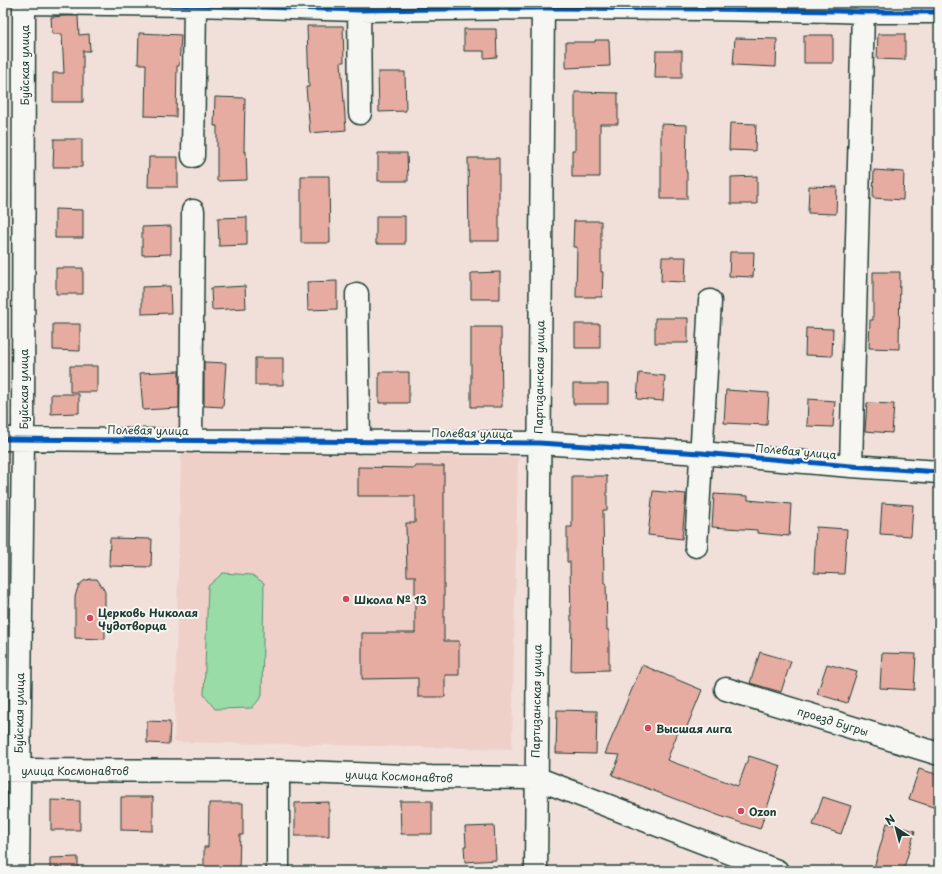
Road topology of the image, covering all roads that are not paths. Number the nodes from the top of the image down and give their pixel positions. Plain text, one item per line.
1 (24, 3) edge
2 (195, 4) edge
3 (543, 6) edge
4 (359, 7) edge
5 (838, 7) edge
6 (863, 12) junction
7 (939, 12) edge
8 (360, 113) dead end
9 (193, 156) dead end
10 (193, 211) dead end
11 (357, 294) dead end
12 (710, 301) dead end
13 (13, 439) edge
14 (191, 440) junction
15 (359, 442) junction
16 (539, 443) junction
17 (700, 453) junction
18 (851, 466) junction
19 (939, 472) edge
20 (696, 546) dead end
21 (726, 689) dead end
22 (939, 754) edge
23 (11, 770) edge
24 (278, 772) junction
25 (536, 778) junction
26 (18, 871) edge
27 (278, 871) edge
28 (536, 871) edge
29 (777, 871) edge

1 - 2 street
1 - 13 street, Буйская улица
2 - 4 street
2 - 9 street
3 - 4 street
3 - 5 street
3 - 16 street, Партизанская улица
4 - 8 street
5 - 6 street
6 - 7 street
6 - 18 street
10 - 14 street
11 - 15 street
12 - 17 street
13 - 14 street, Полевая улица
13 - 23 street, Буйская улица
14 - 15 street, Полевая улица
15 - 16 street, Полевая улица
16 - 17 street, Полевая улица
16 - 25 street, Партизанская улица
17 - 18 street, Полевая улица
17 - 20 street
18 - 19 street, Полевая улица
21 - 22 street, проезд Бугры
23 - 24 street, улица Космонавтов
23 - 26 street, Буйская улица
24 - 25 street, улица Космонавтов
24 - 27 street
25 - 28 street, Партизанская улица
25 - 29 street, улица Космонавтов

